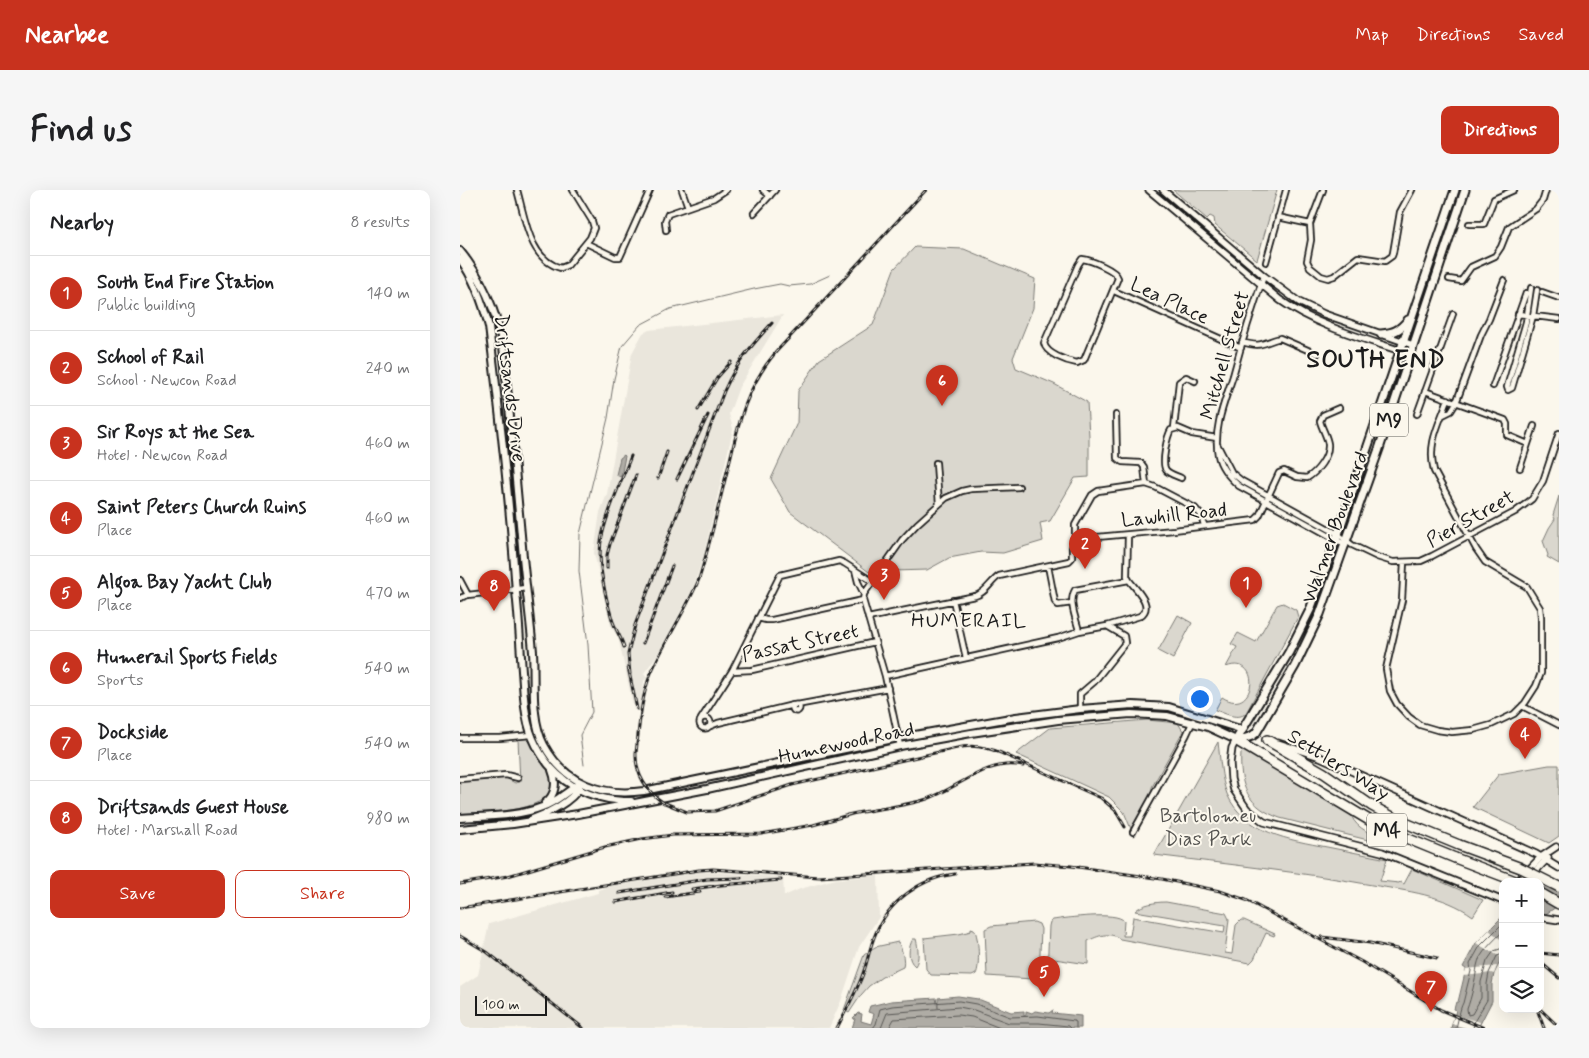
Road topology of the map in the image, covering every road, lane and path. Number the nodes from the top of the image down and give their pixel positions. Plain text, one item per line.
1 (517, 190) edge
2 (573, 190) edge
3 (650, 190) edge
4 (682, 190) edge
5 (726, 190) edge
6 (763, 190) edge
7 (775, 190) edge
8 (1149, 190) edge
9 (1162, 190) edge
10 (1286, 190) edge
11 (1323, 190) edge
12 (1412, 190) edge
13 (1455, 190) edge
14 (1465, 190) edge
15 (1514, 190) edge
16 (1546, 190) edge
17 (770, 196) junction
18 (688, 207) junction
19 (754, 213) dead end
20 (1278, 217) junction
21 (1310, 224) junction
22 (1469, 224) dead end
23 (666, 230) dead end
24 (586, 243) junction
25 (460, 250) edge
26 (460, 259) edge
27 (1266, 262) dead end
28 (1264, 276) junction
29 (1449, 279) dead end
30 (1504, 280) dead end
31 (1261, 284) junction
32 (1531, 288) dead end
33 (1114, 291) junction
34 (1526, 293) dead end
35 (1559, 298) edge
36 (1413, 313) junction
37 (1453, 314) dead end
38 (1518, 314) junction
39 (1530, 315) junction
40 (1559, 319) edge
41 (1381, 334) junction
42 (1242, 342) junction
43 (1403, 342) junction
44 (1413, 345) junction
45 (1241, 348) junction
46 (1400, 350) junction
47 (1317, 354) dead end
48 (1410, 354) junction
49 (1195, 381) dead end
50 (1493, 386) dead end
51 (1425, 390) junction
52 (1448, 399) junction
53 (1455, 405) junction
54 (1339, 408) dead end
55 (1417, 414) dead end
56 (1443, 414) junction
57 (1116, 415) dead end
58 (1534, 426) dead end
59 (1174, 428) junction
60 (1559, 433) edge
61 (1217, 441) junction
62 (1528, 444) junction
63 (936, 463) dead end
64 (1520, 468) dead end
65 (1181, 478) dead end
66 (1146, 484) junction
67 (1019, 487) dead end
68 (1268, 496) junction
69 (517, 498) junction
70 (508, 500) junction
71 (1265, 502) junction
72 (938, 504) junction
73 (1204, 525) junction
74 (1128, 535) junction
75 (1337, 537) junction
76 (1469, 537) junction
77 (1075, 539) junction
78 (1348, 544) junction
79 (1404, 562) junction
80 (1048, 566) junction
81 (855, 570) junction
82 (460, 580) edge
83 (1129, 580) junction
84 (872, 581) junction
85 (526, 588) junction
86 (516, 589) junction
87 (468, 595) junction
88 (863, 597) junction
89 (460, 598) edge
90 (953, 600) junction
91 (1072, 603) junction
92 (758, 618) junction
93 (868, 618) junction
94 (1107, 626) junction
95 (1080, 631) junction
96 (875, 642) junction
97 (966, 658) junction
98 (732, 671) junction
99 (885, 676) junction
100 (888, 688) junction
101 (1522, 706) junction
102 (710, 707) junction
103 (1080, 709) junction
104 (701, 719) junction
105 (1194, 719) junction
106 (709, 720) junction
107 (718, 723) junction
108 (1559, 725) edge
109 (708, 727) junction
110 (1243, 730) junction
111 (1256, 733) junction
112 (531, 735) junction
113 (460, 738) edge
114 (898, 738) junction
115 (1267, 740) junction
116 (1236, 741) junction
117 (900, 746) junction
118 (551, 768) junction
119 (518, 778) dead end
120 (460, 779) edge
121 (581, 782) junction
122 (576, 788) junction
123 (653, 800) junction
124 (536, 810) junction
125 (460, 818) edge
126 (513, 824) junction
127 (460, 829) edge
128 (1133, 832) dead end
129 (1557, 845) edge
130 (1544, 858) junction
131 (1559, 868) edge
132 (1507, 878) edge
133 (1522, 878) edge
134 (1528, 878) edge
135 (1559, 886) edge
136 (1544, 895) edge
137 (1499, 898) edge
138 (1559, 904) edge
139 (1544, 918) edge
140 (1559, 920) edge

1 - 24 street
2 - 24 street
3 - 24 street
4 - 18 street
5 - 18 street
6 - 17 street
7 - 17 street
8 - 31 street
9 - 28 street
10 - 20 street
11 - 21 street
12 - 21 street
13 - 36 main road, Walmer Boulevard / M9
14 - 44 main road, Walmer Boulevard / M9
15 - 22 street
16 - 29 street
17 - 19 street
18 - 23 street
20 - 21 street
20 - 27 street
25 - 69 main road, Driftsands Drive
26 - 70 main road, Driftsands Drive
28 - 31 street, Mitchell Street
28 - 41 street
30 - 53 street
31 - 42 street, Mitchell Street
31 - 46 street
32 - 39 street
33 - 33 street, Lea Place
33 - 45 street, Lea Place
34 - 38 street
35 - 39 street
36 - 41 main road
36 - 43 main road, Walmer Boulevard / M9
37 - 51 street
38 - 39 street
38 - 50 street
39 - 39 street
39 - 40 street
41 - 43 street
42 - 45 street, Mitchell Street
42 - 47 street
43 - 44 street
43 - 46 main road, Walmer Boulevard / M9
44 - 48 main road, Walmer Boulevard / M9
45 - 61 street, Mitchell Street
46 - 48 street
46 - 75 main road, Walmer Boulevard / M9
48 - 78 main road, Walmer Boulevard / M9
49 - 59 street
51 - 52 street
51 - 55 street
52 - 53 street
52 - 56 street
53 - 56 street
53 - 62 street
54 - 68 street
56 - 76 street
57 - 66 street
58 - 62 street
59 - 61 street
59 - 65 street
60 - 76 street, Pier Street
61 - 68 street, Mitchell Street
61 - 71 street, Mitchell Street
62 - 64 street
63 - 72 street
66 - 73 street
66 - 77 street
67 - 72 street
68 - 71 street
68 - 75 street, Mitchell Street
69 - 70 main road
69 - 85 main road, Driftsands Drive
70 - 86 main road, Driftsands Drive
71 - 73 street, Lawhill Road
71 - 75 street, Mitchell Street
72 - 84 street
73 - 74 street, Lawhill Road
74 - 77 street, Lawhill Road
74 - 83 street
75 - 78 street, Pier Street
75 - 110 main road, Walmer Boulevard / M9
76 - 79 street, Pier Street
76 - 101 street
77 - 80 street
78 - 79 street, Pier Street
78 - 111 main road, Walmer Boulevard / M9
79 - 101 street
80 - 90 street
80 - 91 street
81 - 84 street
81 - 88 street
81 - 92 street
82 - 87 street
83 - 91 street
83 - 94 street
84 - 88 street
85 - 86 street
85 - 121 main road, Driftsands Drive
86 - 87 street
86 - 112 main road, Driftsands Drive
87 - 89 street
88 - 92 street
88 - 93 street
90 - 93 street
90 - 97 street
91 - 95 street
92 - 98 street
93 - 96 street
94 - 95 street
94 - 103 street
95 - 97 street
96 - 98 street, Passat Street
96 - 99 street
97 - 99 street
98 - 102 street
99 - 100 street
100 - 107 street
100 - 114 street
101 - 108 street
102 - 104 street
102 - 106 street
103 - 105 main road, Humewood Road / M4
103 - 114 main road, Humewood Road / M4
104 - 106 street
104 - 109 street
105 - 110 main road, Humewood Road / M4
105 - 116 main road, Humewood Road / M4
105 - 117 main road, Humewood Road / M4
105 - 128 street
106 - 107 street
106 - 109 street
107 - 109 street
110 - 111 main road, Humewood Road / M4
110 - 116 main road, Walmer Boulevard / M9
111 - 115 main road, Humewood Road
111 - 116 main road
112 - 113 street
112 - 118 main road, Driftsands Drive
114 - 117 street
114 - 121 main road, Humewood Road / M4
115 - 130 street
115 - 135 highway, Settlers Way / M4, bridge
116 - 132 highway, Settlers Way / M4, bridge
116 - 137 street
117 - 123 main road, Humewood Road / M4
118 - 122 main road, Driftsands Drive
118 - 124 main road
119 - 120 street
121 - 122 main road
122 - 123 main road, Driftsands Drive
122 - 124 main road
122 - 126 main road
123 - 126 main road, Humewood Road / M4
124 - 125 main road
126 - 127 main road, Humewood Road / M4
129 - 130 street
130 - 131 street
130 - 133 street
130 - 134 street
136 - 138 highway
139 - 140 street

